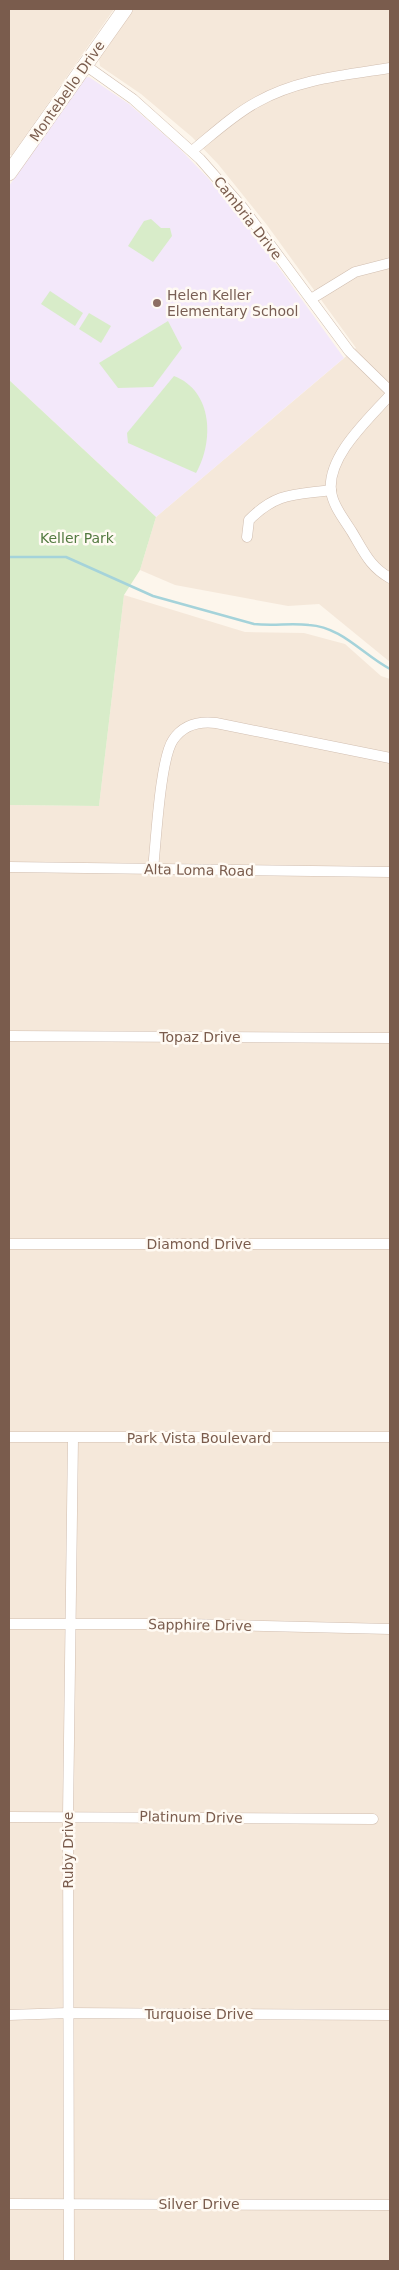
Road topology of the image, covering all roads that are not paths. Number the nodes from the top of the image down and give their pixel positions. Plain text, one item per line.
1 (125, 9) edge
2 (85, 65) junction
3 (390, 68) edge
4 (192, 151) junction
5 (10, 169) edge
6 (390, 263) edge
7 (310, 300) junction
8 (390, 393) edge
9 (331, 490) junction
10 (247, 537) dead end
11 (390, 578) edge
12 (390, 758) edge
13 (9, 867) edge
14 (153, 869) junction
15 (390, 872) edge
16 (9, 1036) edge
17 (390, 1038) edge
18 (9, 1244) edge
19 (390, 1244) edge
20 (390, 1437) edge
21 (9, 1438) edge
22 (73, 1438) junction
23 (9, 1624) edge
24 (70, 1624) junction
25 (390, 1629) edge
26 (68, 1816) junction
27 (9, 1817) edge
28 (373, 1819) dead end
29 (68, 2013) junction
30 (9, 2015) edge
31 (390, 2015) edge
32 (69, 2203) junction
33 (9, 2204) edge
34 (390, 2205) edge
35 (69, 2261) edge

1 - 2 street, Montebello Drive
2 - 4 street, Cambria Drive
2 - 5 street, Montebello Drive
3 - 4 street
4 - 7 street, Cambria Drive
6 - 7 street
7 - 8 street, Cambria Drive
8 - 9 street
9 - 10 street
9 - 11 street
12 - 14 street
13 - 14 street, Alta Loma Road
14 - 15 street, Alta Loma Road
16 - 17 street, Topaz Drive
18 - 19 street, Diamond Drive
20 - 22 street, Park Vista Boulevard
21 - 22 street, Park Vista Boulevard
22 - 24 street, Ruby Drive
23 - 24 street, Sapphire Drive
24 - 25 street, Sapphire Drive
24 - 26 street, Ruby Drive
26 - 27 street, Platinum Drive
26 - 28 street, Platinum Drive
26 - 29 street, Ruby Drive
29 - 30 street, Turquoise Drive
29 - 31 street, Turquoise Drive
29 - 32 street, Ruby Drive
32 - 33 street, Silver Drive
32 - 34 street, Silver Drive
32 - 35 street, Ruby Drive

